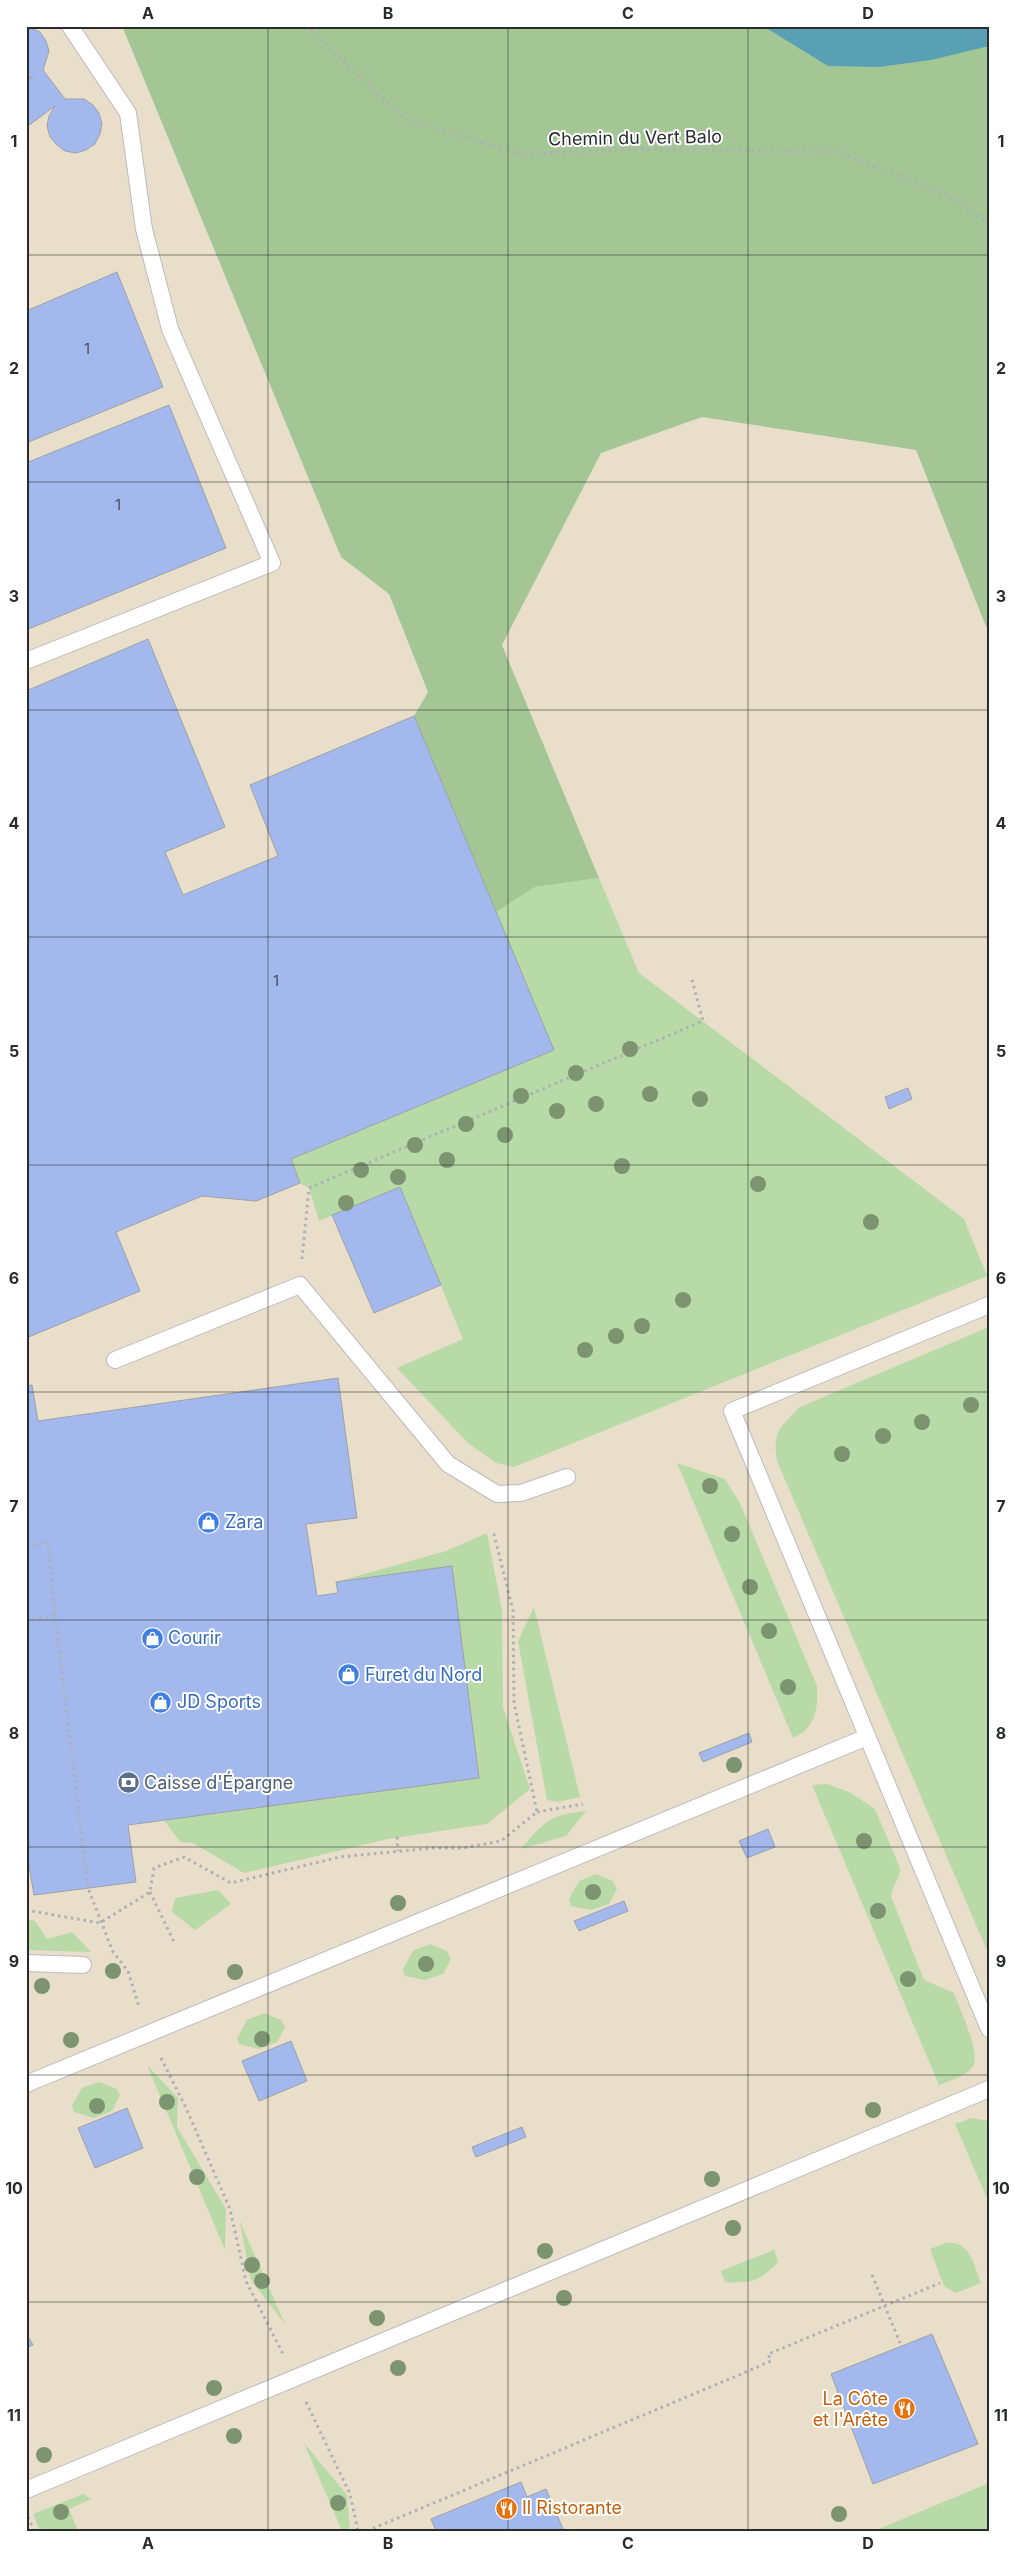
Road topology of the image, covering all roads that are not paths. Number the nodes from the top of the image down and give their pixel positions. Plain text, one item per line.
1 (70, 26) edge
2 (26, 661) edge
3 (989, 1305) edge
4 (115, 1360) dead end
5 (567, 1477) dead end
6 (867, 1737) junction
7 (26, 1963) edge
8 (83, 1965) dead end
9 (989, 2029) edge
10 (26, 2084) edge
11 (989, 2089) edge
12 (26, 2490) edge

1 - 2 lane
3 - 6 lane
4 - 5 lane
6 - 9 lane
6 - 10 lane
7 - 8 lane
11 - 12 lane

